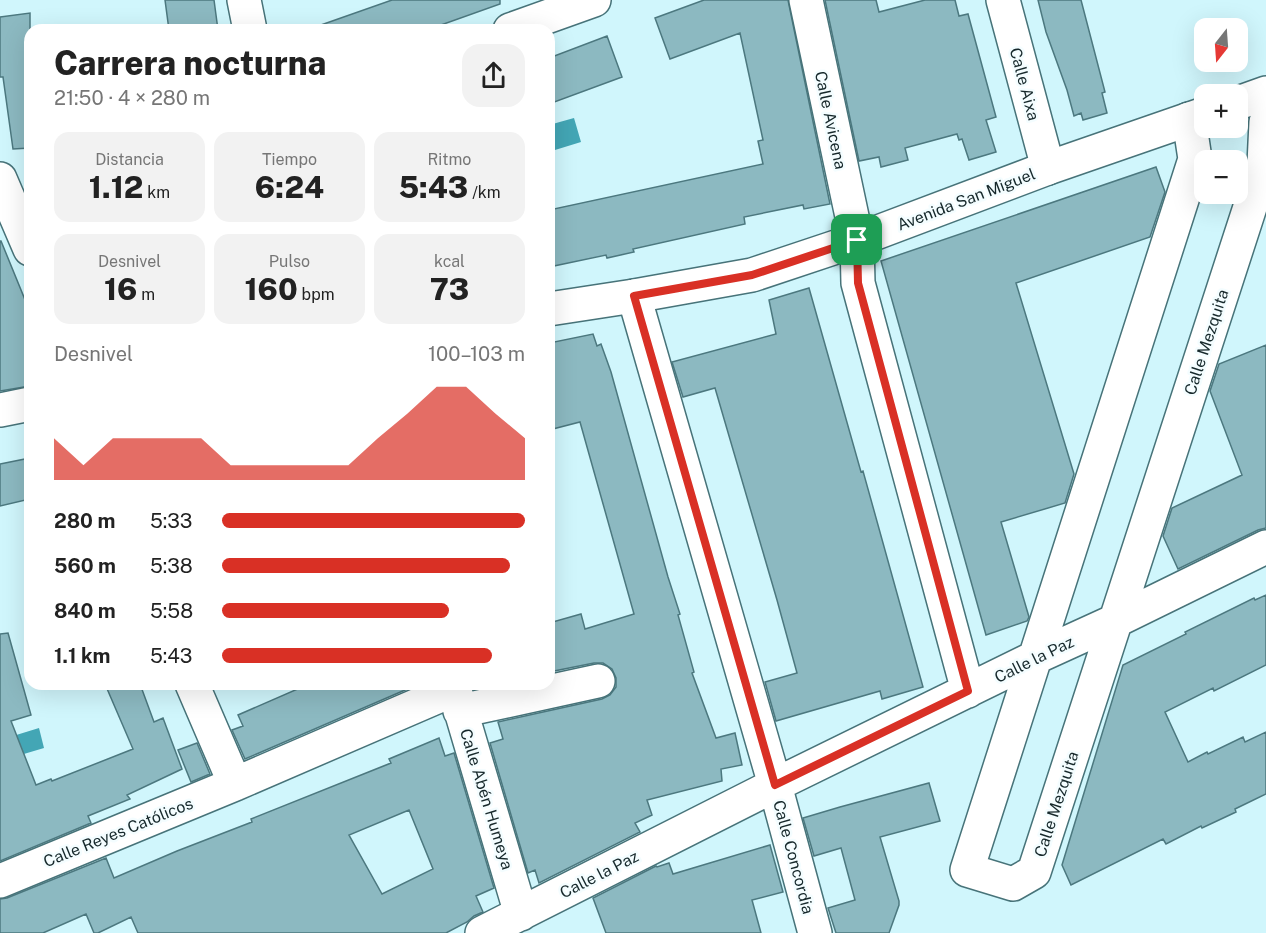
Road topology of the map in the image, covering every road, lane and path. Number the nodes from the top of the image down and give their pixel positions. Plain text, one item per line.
1 (244, 0) edge
2 (594, 0) edge
3 (806, 0) edge
4 (1003, 0) edge
5 (249, 24) edge
6 (527, 24) edge
7 (1259, 105) edge
8 (1194, 118) edge
9 (1196, 138) edge
10 (1048, 168) junction
11 (0, 179) edge
12 (24, 235) edge
13 (857, 240) junction
14 (634, 296) junction
15 (555, 308) edge
16 (24, 405) edge
17 (0, 410) edge
18 (1266, 547) edge
19 (1115, 621) junction
20 (1036, 657) junction
21 (598, 681) dead end
22 (555, 685) edge
23 (195, 690) edge
24 (507, 690) edge
25 (968, 691) junction
26 (456, 695) edge
27 (235, 784) junction
28 (775, 785) junction
29 (0, 881) edge
30 (521, 914) junction
31 (482, 933) edge
32 (815, 933) edge

1 - 5 street
2 - 6 street
3 - 13 street, Calle Avicena
4 - 10 street, Calle Aixa
7 - 19 street, Calle Mezquita
8 - 10 street, Avenida San Miguel
9 - 20 street, Calle Mezquita
10 - 13 street, Avenida San Miguel
11 - 12 street
13 - 14 street, Avenida San Miguel
13 - 25 street, Calle Avicena
14 - 15 street, Avenida San Miguel
14 - 28 street, Calle Concordia
16 - 17 street
18 - 19 street, Calle la Paz
19 - 20 street, Calle la Paz
19 - 20 street, Calle Mezquita
20 - 25 street, Calle la Paz
21 - 22 street, Calle Reyes Católicos
23 - 27 street
24 - 26 street, Calle Reyes Católicos
25 - 28 street, Calle la Paz
26 - 27 street, Calle Reyes Católicos
26 - 30 street, Calle Abén Humeya
27 - 29 street, Calle Reyes Católicos
28 - 30 street, Calle la Paz
28 - 32 street, Calle Concordia
30 - 31 street, Calle la Paz

